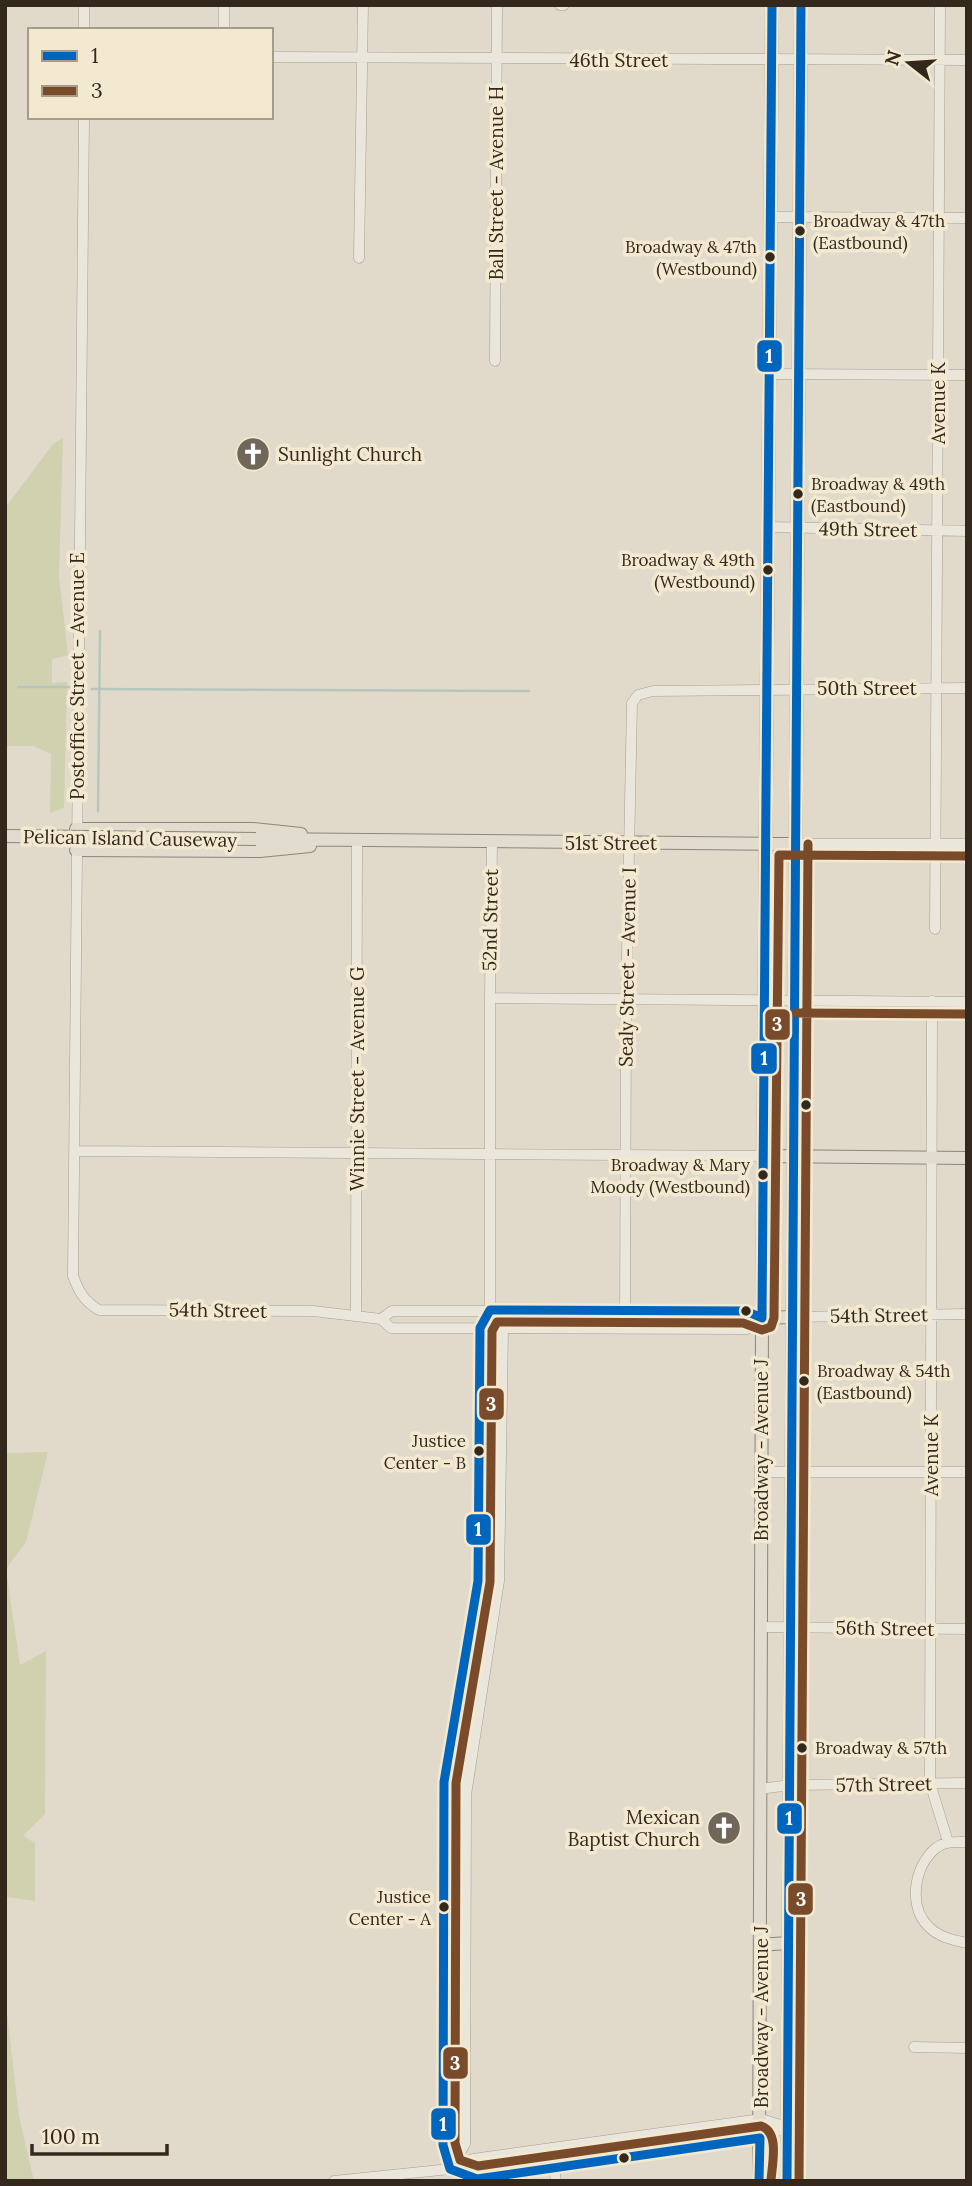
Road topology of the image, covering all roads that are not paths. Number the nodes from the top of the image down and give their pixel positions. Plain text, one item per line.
1 (84, 5) edge
2 (224, 5) edge
3 (363, 5) edge
4 (498, 5) edge
5 (772, 5) edge
6 (800, 5) edge
7 (940, 5) edge
8 (84, 28) edge
9 (223, 28) edge
10 (273, 57) edge
11 (360, 57) junction
12 (496, 59) junction
13 (771, 60) junction
14 (800, 60) junction
15 (939, 60) junction
16 (967, 60) edge
17 (84, 119) edge
18 (769, 217) junction
19 (800, 218) junction
20 (939, 218) junction
21 (967, 218) edge
22 (359, 258) dead end
23 (495, 362) dead end
24 (769, 374) junction
25 (800, 374) junction
26 (938, 375) junction
27 (967, 375) edge
28 (769, 527) junction
29 (799, 528) junction
30 (937, 530) junction
31 (967, 531) edge
32 (798, 687) junction
33 (768, 688) junction
34 (936, 688) junction
35 (967, 688) edge
36 (76, 829) junction
37 (5, 836) edge
38 (256, 839) joint
39 (336, 840) junction
40 (357, 841) junction
41 (492, 842) junction
42 (767, 843) junction
43 (629, 844) junction
44 (796, 844) junction
45 (935, 844) junction
46 (967, 844) edge
47 (76, 850) junction
48 (935, 929) dead end
49 (490, 998) junction
50 (765, 1000) junction
51 (626, 1001) junction
52 (796, 1001) junction
53 (932, 1001) junction
54 (967, 1002) edge
55 (75, 1151) junction
56 (356, 1153) junction
57 (489, 1154) junction
58 (625, 1155) junction
59 (764, 1156) junction
60 (794, 1156) junction
61 (932, 1157) junction
62 (967, 1158) edge
63 (73, 1276) joint
64 (490, 1310) junction
65 (625, 1313) junction
66 (932, 1314) junction
67 (967, 1314) edge
68 (356, 1317) junction
69 (792, 1317) junction
70 (762, 1318) junction
71 (381, 1319) junction
72 (480, 1328) junction
73 (503, 1329) junction
74 (625, 1329) junction
75 (479, 1466) junction
76 (499, 1466) junction
77 (931, 1471) junction
78 (762, 1472) junction
79 (792, 1472) junction
80 (967, 1472) edge
81 (478, 1581) junction
82 (499, 1581) junction
83 (761, 1627) junction
84 (791, 1627) junction
85 (930, 1629) junction
86 (967, 1629) edge
87 (458, 1696) junction
88 (480, 1699) junction
89 (930, 1783) junction
90 (967, 1783) edge
91 (790, 1785) junction
92 (760, 1789) junction
93 (948, 1842) junction
94 (967, 1842) edge
95 (444, 1852) junction
96 (466, 1853) junction
97 (788, 1942) junction
98 (967, 1943) edge
99 (760, 1945) junction
100 (464, 2000) junction
101 (444, 2001) junction
102 (914, 2047) dead end
103 (967, 2048) edge
104 (761, 2119) junction
105 (787, 2127) junction
106 (652, 2134) junction
107 (760, 2138) junction
108 (551, 2148) junction
109 (654, 2153) junction
110 (554, 2166) junction
111 (450, 2169) junction
112 (334, 2181) edge
113 (555, 2181) edge
114 (760, 2181) edge
115 (787, 2181) edge

1 - 8 street
2 - 9 street
3 - 11 street
4 - 12 street, Ball Street - Avenue H
5 - 13 main road, Broadway - Avenue J
6 - 14 main road, Broadway - Avenue J
7 - 15 street, Avenue K
10 - 11 street, 46th Street
11 - 12 street, 46th Street
11 - 22 street
12 - 13 street, 46th Street
12 - 23 street, Ball Street - Avenue H
13 - 14 street, 46th Street
13 - 18 main road, Broadway - Avenue J
14 - 15 street, 46th Street
14 - 19 main road, Broadway - Avenue J
15 - 16 street, 46th Street
15 - 20 street, Avenue K
17 - 36 street, Postoffice Street - Avenue E
18 - 19 street
18 - 24 main road, Broadway - Avenue J
19 - 20 street
19 - 25 main road, Broadway - Avenue J
20 - 21 street
20 - 26 street, Avenue K
24 - 25 street
24 - 28 main road, Broadway - Avenue J
25 - 26 street
25 - 29 main road, Broadway - Avenue J
26 - 27 street
26 - 30 street, Avenue K
28 - 29 street, 49th Street
28 - 33 main road, Broadway - Avenue J
29 - 30 street, 49th Street
29 - 32 main road, Broadway - Avenue J
30 - 31 street, 49th Street
30 - 34 street, Avenue K
32 - 33 street, 50th Street
32 - 34 street, 50th Street
32 - 44 main road, Broadway - Avenue J
33 - 42 main road, Broadway - Avenue J
33 - 43 street, Sealy Street - Avenue I
34 - 35 street, 50th Street
34 - 45 street, Avenue K
36 - 39 main road
36 - 47 street, Postoffice Street - Avenue E
37 - 38 main road, Pelican Island Causeway, bridge
38 - 39 main road, 51st Street
39 - 40 main road, 51st Street
39 - 47 main road
40 - 41 main road, 51st Street
40 - 56 street, Winnie Street - Avenue G
41 - 43 main road, 51st Street
41 - 49 street, 52nd Street
42 - 43 main road, 51st Street
42 - 44 main road, 51st Street
42 - 50 main road, Broadway - Avenue J
43 - 51 street, Sealy Street - Avenue I
44 - 45 street, 51st Street
44 - 52 main road, Broadway - Avenue J
45 - 46 street, 51st Street
45 - 48 street, Avenue K
47 - 55 street, Postoffice Street - Avenue E
49 - 51 street, 52nd Street
49 - 57 street, 52nd Street
50 - 51 street, 52nd Street
50 - 52 street, 52nd Street
50 - 59 main road, Broadway - Avenue J
51 - 58 street, Sealy Street - Avenue I
52 - 53 street, 52nd Street
52 - 60 main road, Broadway - Avenue J
53 - 54 street, 52nd Street
53 - 61 street, Avenue K
55 - 56 street
55 - 63 street, Postoffice Street - Avenue E
56 - 57 street
56 - 68 street, Winnie Street - Avenue G
57 - 58 street
57 - 64 street
58 - 59 street
58 - 65 street, Sealy Street - Avenue I
59 - 60 main road
59 - 70 main road, Broadway - Avenue J
60 - 61 main road
60 - 69 main road, Broadway - Avenue J
61 - 62 main road
61 - 66 street, Avenue K
63 - 68 street, 54th Street
64 - 65 street, 54th Street
64 - 71 street, 54th Street
64 - 72 street
64 - 73 street
65 - 70 street, 54th Street
65 - 74 street, Sealy Street - Avenue I
66 - 67 street, 54th Street
66 - 69 street, 54th Street
66 - 77 street, Avenue K
68 - 71 street, 54th Street
69 - 70 main road
69 - 79 main road, Broadway - Avenue J
70 - 74 street, 54th Street
70 - 78 main road, Broadway - Avenue J
71 - 72 street, 54th Street
72 - 73 street, 54th Street
72 - 75 street
73 - 74 street, 54th Street
73 - 76 street
75 - 76 street
75 - 81 street
76 - 82 street
77 - 79 street
77 - 80 street
77 - 85 street, Avenue K
78 - 79 street
78 - 83 main road, Broadway - Avenue J
79 - 84 main road, Broadway - Avenue J
81 - 82 street
81 - 87 street
82 - 88 street
83 - 84 street, 56th Street
83 - 92 main road, Broadway - Avenue J
84 - 85 street, 56th Street
84 - 91 main road, Broadway - Avenue J
85 - 86 street, 56th Street
85 - 89 street, Avenue K
87 - 88 street
87 - 95 street
88 - 96 street
89 - 90 street, 57th Street
89 - 91 street, 57th Street
89 - 93 street, Avenue K
91 - 92 street, 57th Street
91 - 97 main road, Broadway - Avenue J
92 - 99 main road, Broadway - Avenue J
93 - 94 street
93 - 98 street
95 - 96 street
95 - 101 street
96 - 100 street
97 - 99 main road
97 - 105 main road, Broadway - Avenue J
99 - 104 main road, Broadway - Avenue J
100 - 101 street
100 - 111 street
101 - 111 street
102 - 103 street
104 - 105 street
104 - 106 street
104 - 107 main road, Broadway - Avenue J
105 - 107 street
105 - 115 main road, Broadway - Avenue J
106 - 108 street
106 - 109 street
107 - 109 street
107 - 114 main road, Broadway - Avenue J
108 - 110 street
108 - 111 street
109 - 110 street
110 - 111 street
110 - 113 street
111 - 112 street

